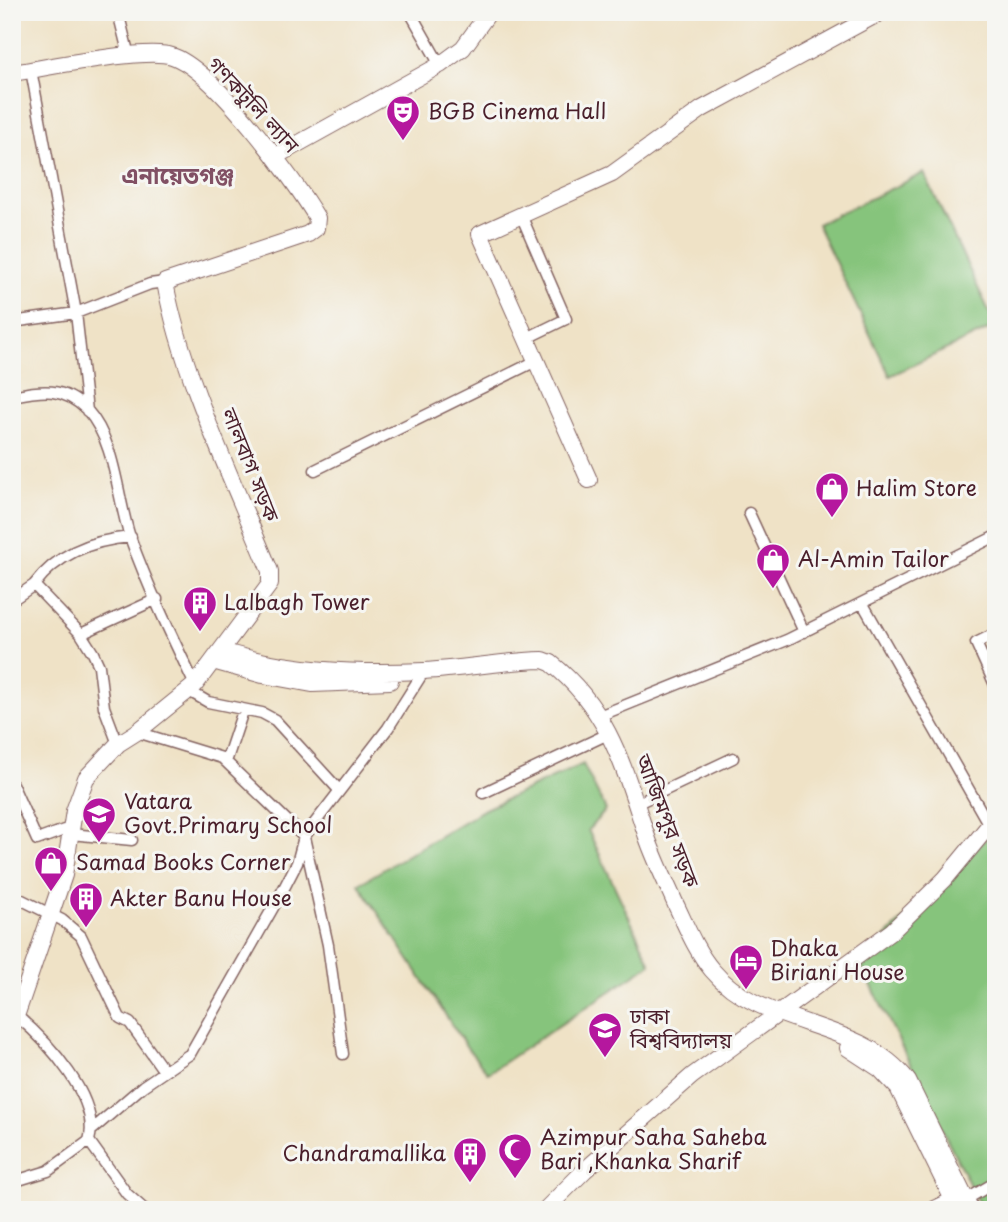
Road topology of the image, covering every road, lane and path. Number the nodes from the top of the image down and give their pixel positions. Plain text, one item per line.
1 (118, 12) edge
2 (410, 12) edge
3 (489, 12) edge
4 (881, 12) edge
5 (129, 56) junction
6 (440, 65) junction
7 (31, 70) junction
8 (12, 73) edge
9 (276, 156) junction
10 (521, 215) junction
11 (165, 282) junction
12 (76, 313) junction
13 (12, 322) edge
14 (527, 338) junction
15 (536, 361) junction
16 (12, 396) edge
17 (87, 411) junction
18 (315, 470) dead end
19 (589, 480) dead end
20 (749, 513) dead end
21 (996, 536) edge
22 (131, 537) junction
23 (34, 585) junction
24 (157, 599) junction
25 (12, 600) edge
26 (863, 604) junction
27 (804, 632) junction
28 (996, 633) edge
29 (81, 634) junction
30 (217, 656) junction
31 (421, 676) junction
32 (996, 687) edge
33 (192, 688) junction
34 (243, 711) junction
35 (599, 716) junction
36 (138, 732) junction
37 (605, 735) junction
38 (118, 744) junction
39 (733, 758) dead end
40 (226, 762) junction
41 (12, 784) edge
42 (338, 790) junction
43 (483, 793) dead end
44 (636, 804) junction
45 (993, 821) edge
46 (71, 834) junction
47 (304, 837) junction
48 (132, 840) dead end
49 (12, 905) edge
50 (51, 913) junction
51 (776, 1016) junction
52 (15, 1022) edge
53 (343, 1054) dead end
54 (164, 1071) junction
55 (93, 1129) junction
56 (89, 1141) junction
57 (12, 1182) edge
58 (996, 1182) edge
59 (963, 1201) edge
60 (145, 1210) edge
61 (545, 1210) edge
62 (926, 1210) edge

1 - 5 street
2 - 6 street
3 - 6 street
4 - 10 street
5 - 7 street, গণকটুলি ল্যান
5 - 9 street, গণকটুলি ল্যান
6 - 9 street
7 - 8 street, গণকটুলি ল্যান
7 - 12 street
9 - 11 street, গণকটুলি ল্যান
10 - 14 street
10 - 14 street
11 - 12 street
11 - 30 street, লালবাগ সড়ক
12 - 13 street
12 - 17 street
14 - 15 street
15 - 18 street
15 - 19 street
16 - 17 street
17 - 22 street
20 - 27 street
21 - 26 street
22 - 23 street
22 - 24 street
23 - 25 street
23 - 29 street
24 - 29 street
24 - 33 street
26 - 27 street
26 - 45 street
27 - 35 street
28 - 32 street
29 - 38 street
30 - 31 street, আজিমপুর সড়ক
30 - 33 street, লালবাগ সড়ক
31 - 35 street, আজিমপুর সড়ক
31 - 37 street, আজিমপুর সড়ক
31 - 42 street
33 - 34 street
33 - 36 street, লালবাগ সড়ক
34 - 40 street
34 - 42 street
35 - 37 street, আজিমপুর সড়ক
36 - 38 street, লালবাগ সড়ক
36 - 40 street
37 - 43 street
37 - 44 street, আজিমপুর সড়ক
37 - 51 street, আজিমপুর সড়ক
38 - 46 street, লালবাগ সড়ক
39 - 44 street
40 - 47 street
41 - 46 street
42 - 47 street
44 - 51 street, আজিমপুর সড়ক
45 - 51 street
46 - 48 street
46 - 50 street, লালবাগ সড়ক
47 - 53 street
47 - 54 street
49 - 50 street
50 - 52 street, লালবাগ সড়ক
50 - 54 street
51 - 59 street, আজিমপুর সড়ক
51 - 61 street
52 - 55 street
54 - 55 street
55 - 56 street
56 - 57 street
56 - 60 street
58 - 59 street
59 - 62 street

